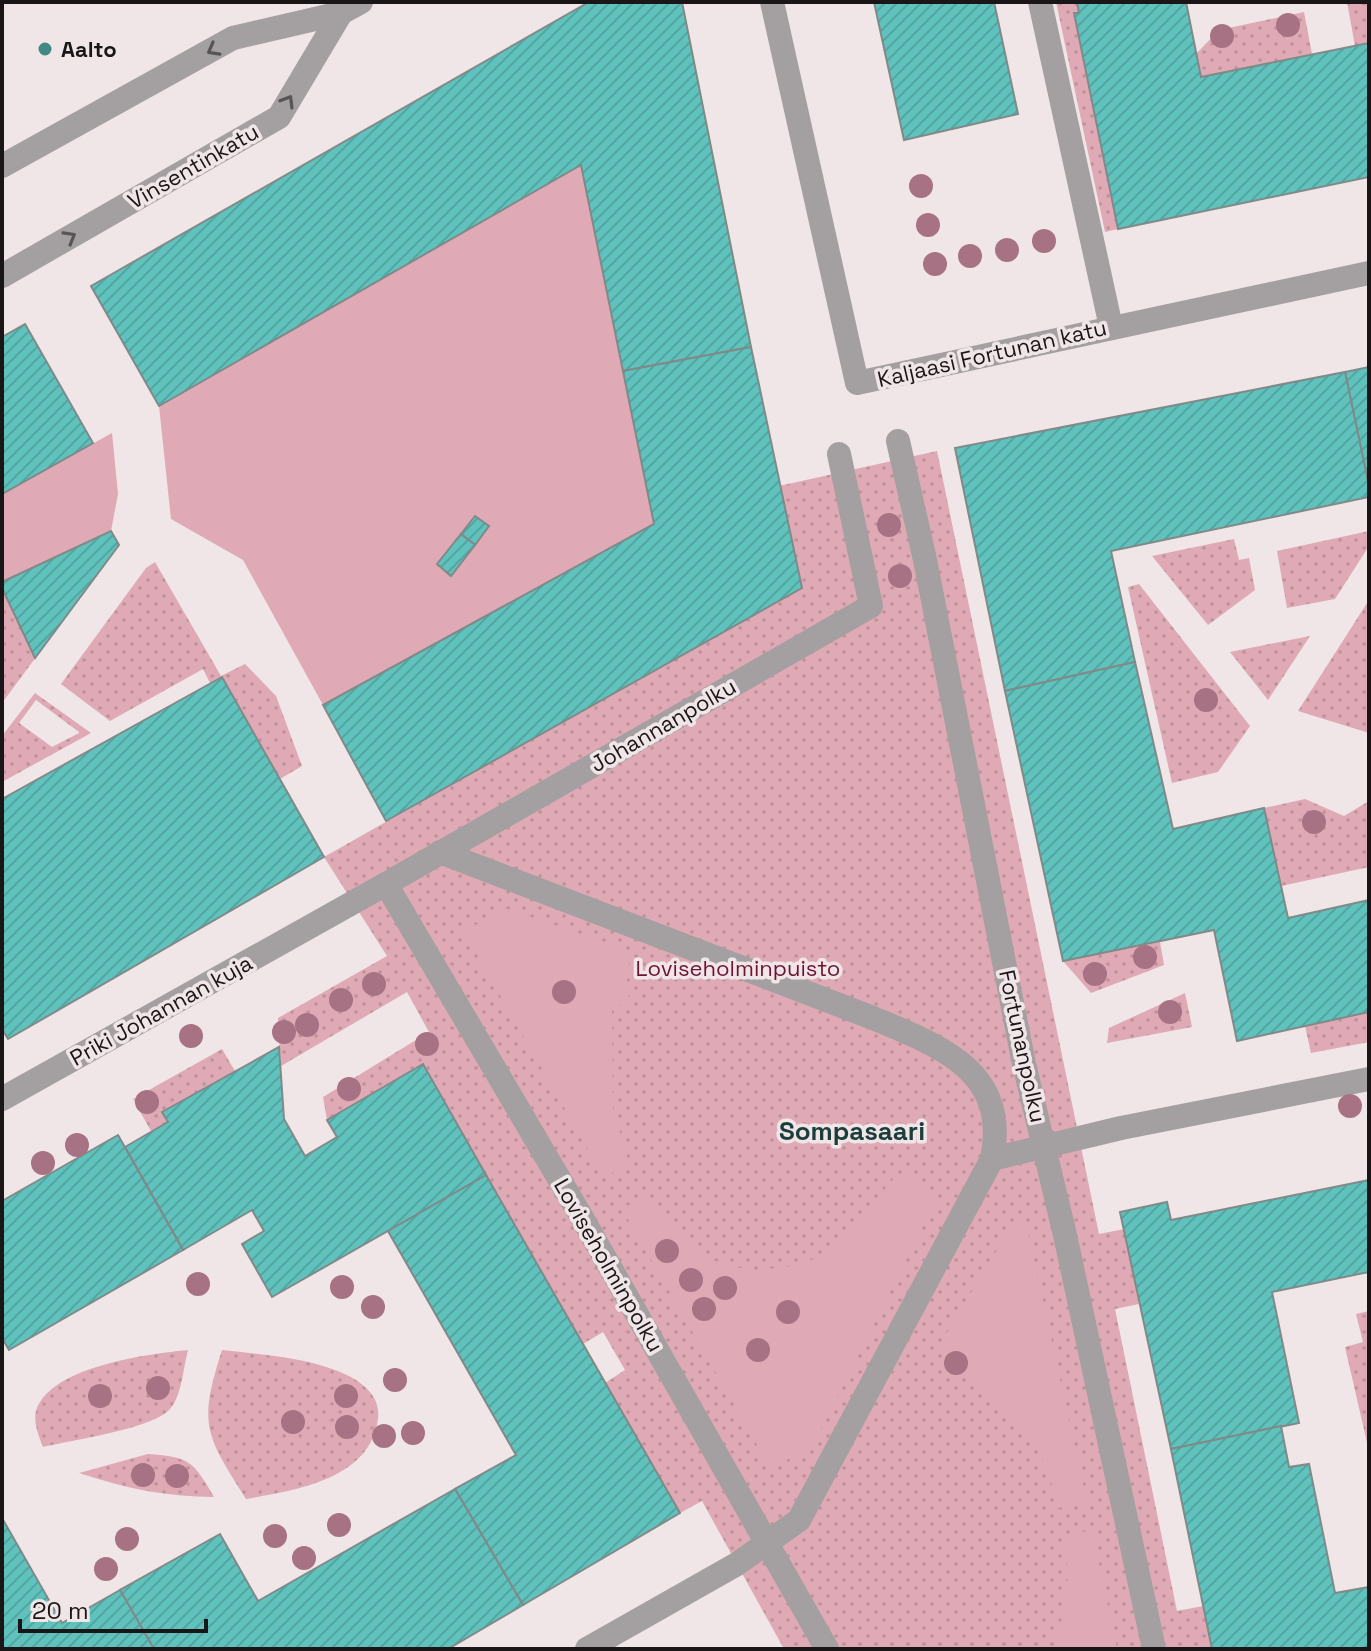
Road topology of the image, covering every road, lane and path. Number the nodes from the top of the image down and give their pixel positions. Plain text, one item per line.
1 (772, 2) edge
2 (1040, 2) edge
3 (351, 8) edge
4 (2, 166) edge
5 (1369, 273) edge
6 (2, 276) edge
7 (1111, 327) junction
8 (898, 441) dead end
9 (839, 454) dead end
10 (440, 852) junction
11 (386, 884) junction
12 (320, 921) joint
13 (1369, 1079) edge
14 (2, 1099) edge
15 (1045, 1145) junction
16 (992, 1159) junction
17 (767, 1545) junction
18 (587, 1649) edge
19 (827, 1649) edge
20 (1154, 1649) edge

1 - 7 street, Kaljaasi Fortunan katu
2 - 7 street
3 -> 4 street, Vinsentinkatu
6 -> 3 street, Vinsentinkatu
5 - 7 street, Kaljaasi Fortunan katu
8 - 15 street, Fortunanpolku
9 - 10 street, Johannanpolku
10 - 11 street, Johannanpolku
10 - 16 street
11 - 12 street, Johannanpolku
11 - 17 street, Loviseholminpolku
12 - 14 street, Priki Johannan kuja
13 - 15 street
15 - 16 street
15 - 20 street, Fortunanpolku
16 - 17 street
17 - 18 street
17 - 19 street, Loviseholminpolku

